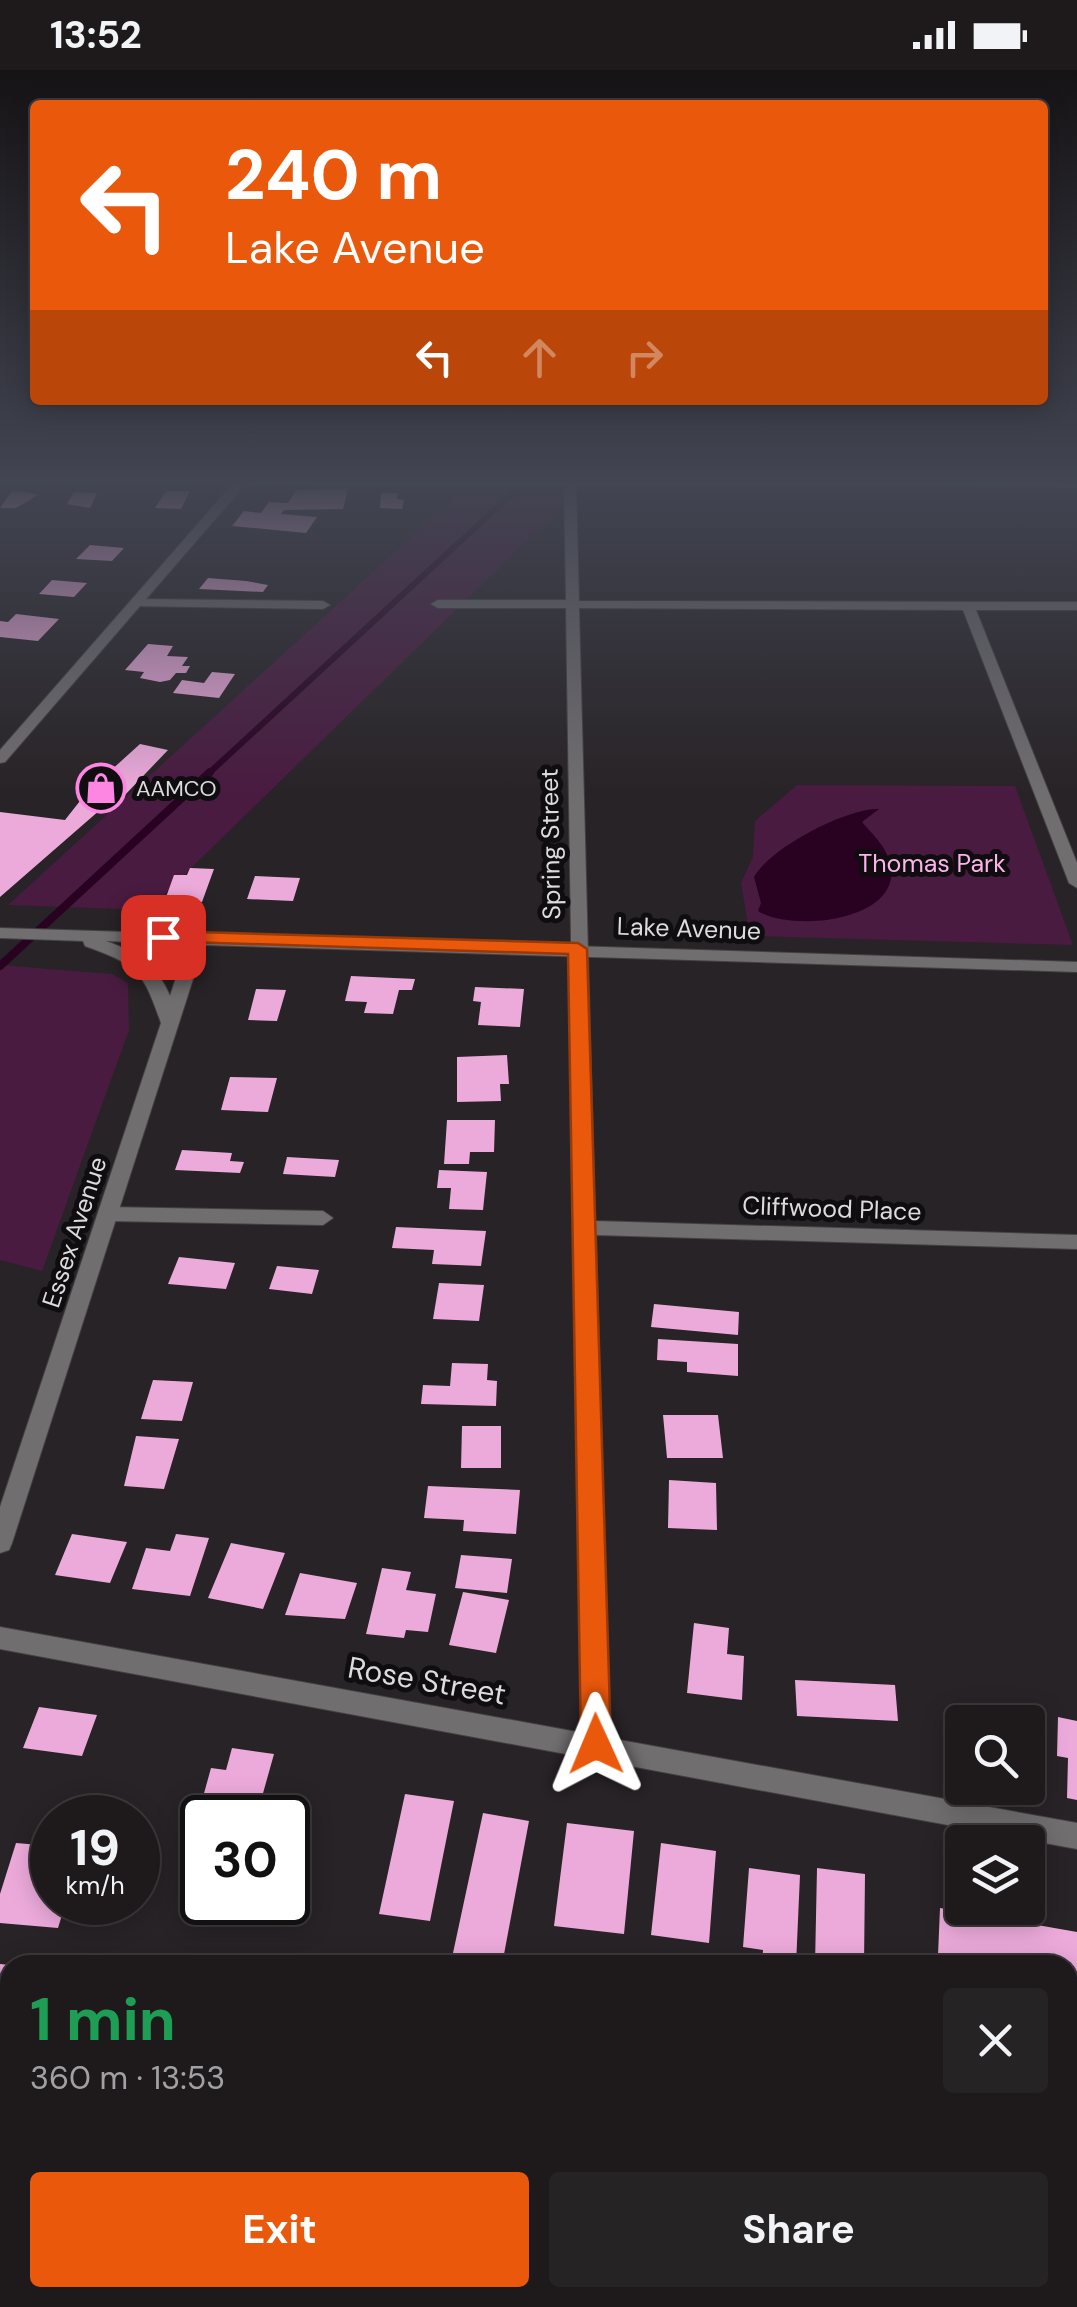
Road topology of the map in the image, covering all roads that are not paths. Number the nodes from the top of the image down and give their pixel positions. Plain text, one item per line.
1 (153, 583) edge
2 (569, 583) edge
3 (136, 603) junction
4 (322, 604) dead end
5 (438, 604) dead end
6 (570, 604) junction
7 (968, 606) junction
8 (1077, 606) edge
9 (2, 754) edge
10 (1077, 883) edge
11 (0, 933) edge
12 (60, 935) junction
13 (198, 938) junction
14 (578, 949) junction
15 (1077, 967) edge
16 (169, 1025) junction
17 (110, 1214) junction
18 (323, 1218) dead end
19 (586, 1228) junction
20 (1077, 1242) edge
21 (0, 1543) edge
22 (0, 1638) edge
23 (596, 1744) junction
24 (1077, 1836) edge

1 - 3 street
2 - 6 street, Spring Street
3 - 4 street
3 - 9 street
5 - 6 street
6 - 7 street
6 - 14 street, Spring Street
7 - 8 street
7 - 10 street
11 - 12 street, Lake Avenue
12 - 13 street, Lake Avenue
12 - 16 street
13 - 14 street, Lake Avenue
13 - 16 street, Essex Avenue
14 - 15 street, Lake Avenue
14 - 19 street, Spring Street
16 - 17 street, Essex Avenue
17 - 18 street
17 - 21 street, Essex Avenue
19 - 20 street, Cliffwood Place
19 - 23 street, Spring Street
22 - 23 street, Rose Street
23 - 24 street, Rose Street

